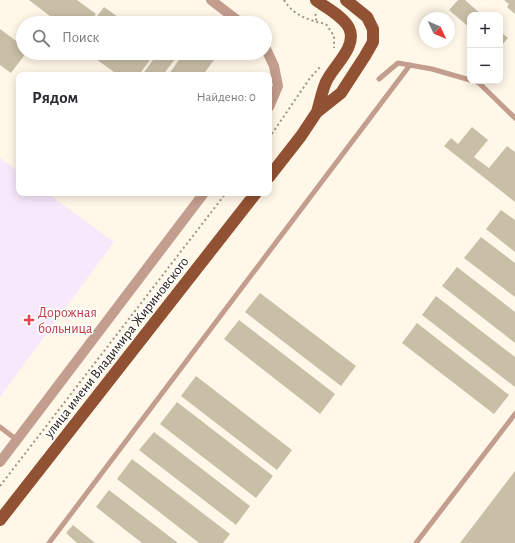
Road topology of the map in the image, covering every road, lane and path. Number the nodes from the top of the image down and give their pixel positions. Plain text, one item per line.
1 (211, 0) edge
2 (284, 0) edge
3 (316, 0) edge
4 (346, 0) edge
5 (232, 16) edge
6 (332, 53) dead end
7 (271, 60) edge
8 (322, 65) dead end
9 (410, 65) junction
10 (379, 79) dead end
11 (467, 79) edge
12 (480, 84) edge
13 (272, 100) edge
14 (317, 112) junction
15 (515, 118) edge
16 (272, 134) edge
17 (272, 173) edge
18 (202, 196) edge
19 (224, 196) edge
20 (254, 196) edge
21 (515, 414) edge
22 (0, 427) edge
23 (16, 440) junction
24 (0, 462) edge
25 (0, 486) edge
26 (0, 520) edge
27 (49, 543) edge
28 (416, 543) edge

1 - 5 street
2 - 6 path
3 - 14 main road
4 - 14 main road
7 - 13 street
8 - 16 path
9 - 10 lane
9 - 11 lane
9 - 27 lane
12 - 15 lane
14 - 17 main road
18 - 23 street
19 - 25 path
20 - 26 main road, улица имени Владимира Жириновского
21 - 28 lane
22 - 23 lane
23 - 24 street

